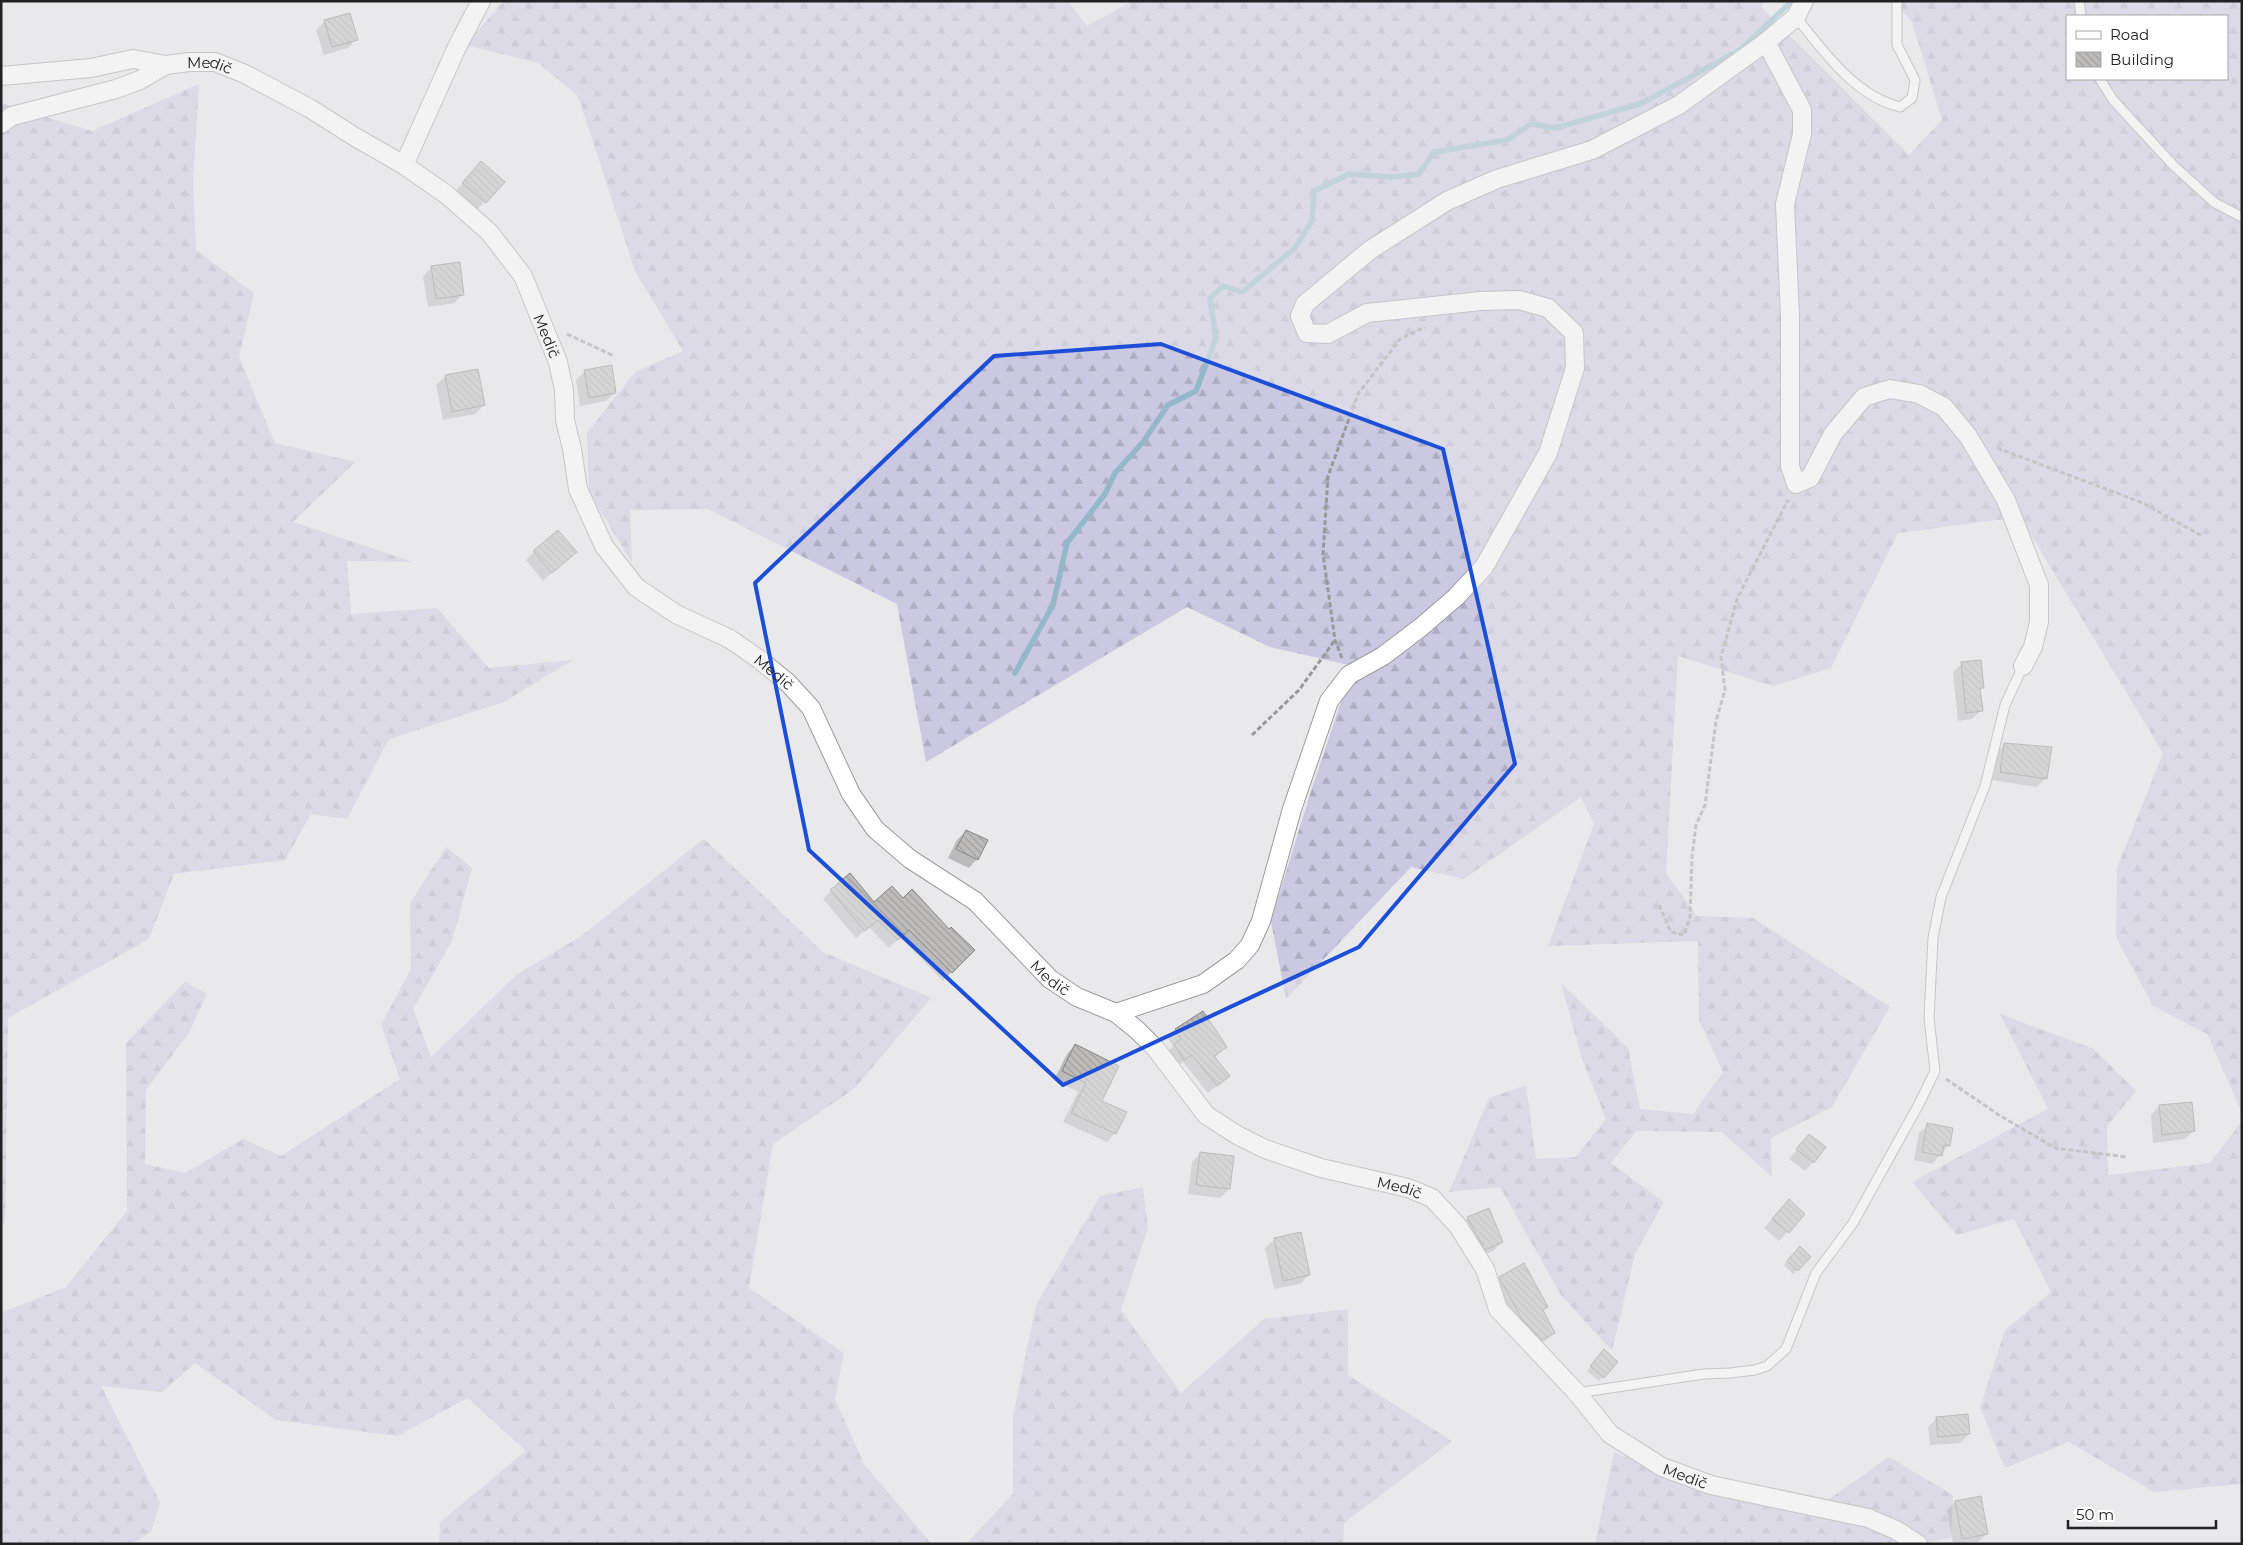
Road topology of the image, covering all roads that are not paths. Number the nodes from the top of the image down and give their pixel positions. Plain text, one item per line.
1 (480, 1) edge
2 (1897, 1) edge
3 (2079, 1) edge
4 (1800, 9) edge
5 (2081, 15) edge
6 (1766, 42) junction
7 (166, 65) junction
8 (2, 76) edge
9 (2101, 80) edge
10 (1, 124) edge
11 (404, 164) junction
12 (2242, 217) edge
13 (2023, 666) joint
14 (1116, 1014) junction
15 (1577, 1393) junction
16 (1918, 1544) edge

1 - 11 street
2 - 4 lane
3 - 5 lane
4 - 6 street
6 - 13 street
6 - 14 street
7 - 8 street
7 - 10 street, Medič
7 - 11 street, Medič
9 - 12 lane
11 - 14 street, Medič
13 - 15 lane
14 - 15 street, Medič
15 - 16 street, Medič

